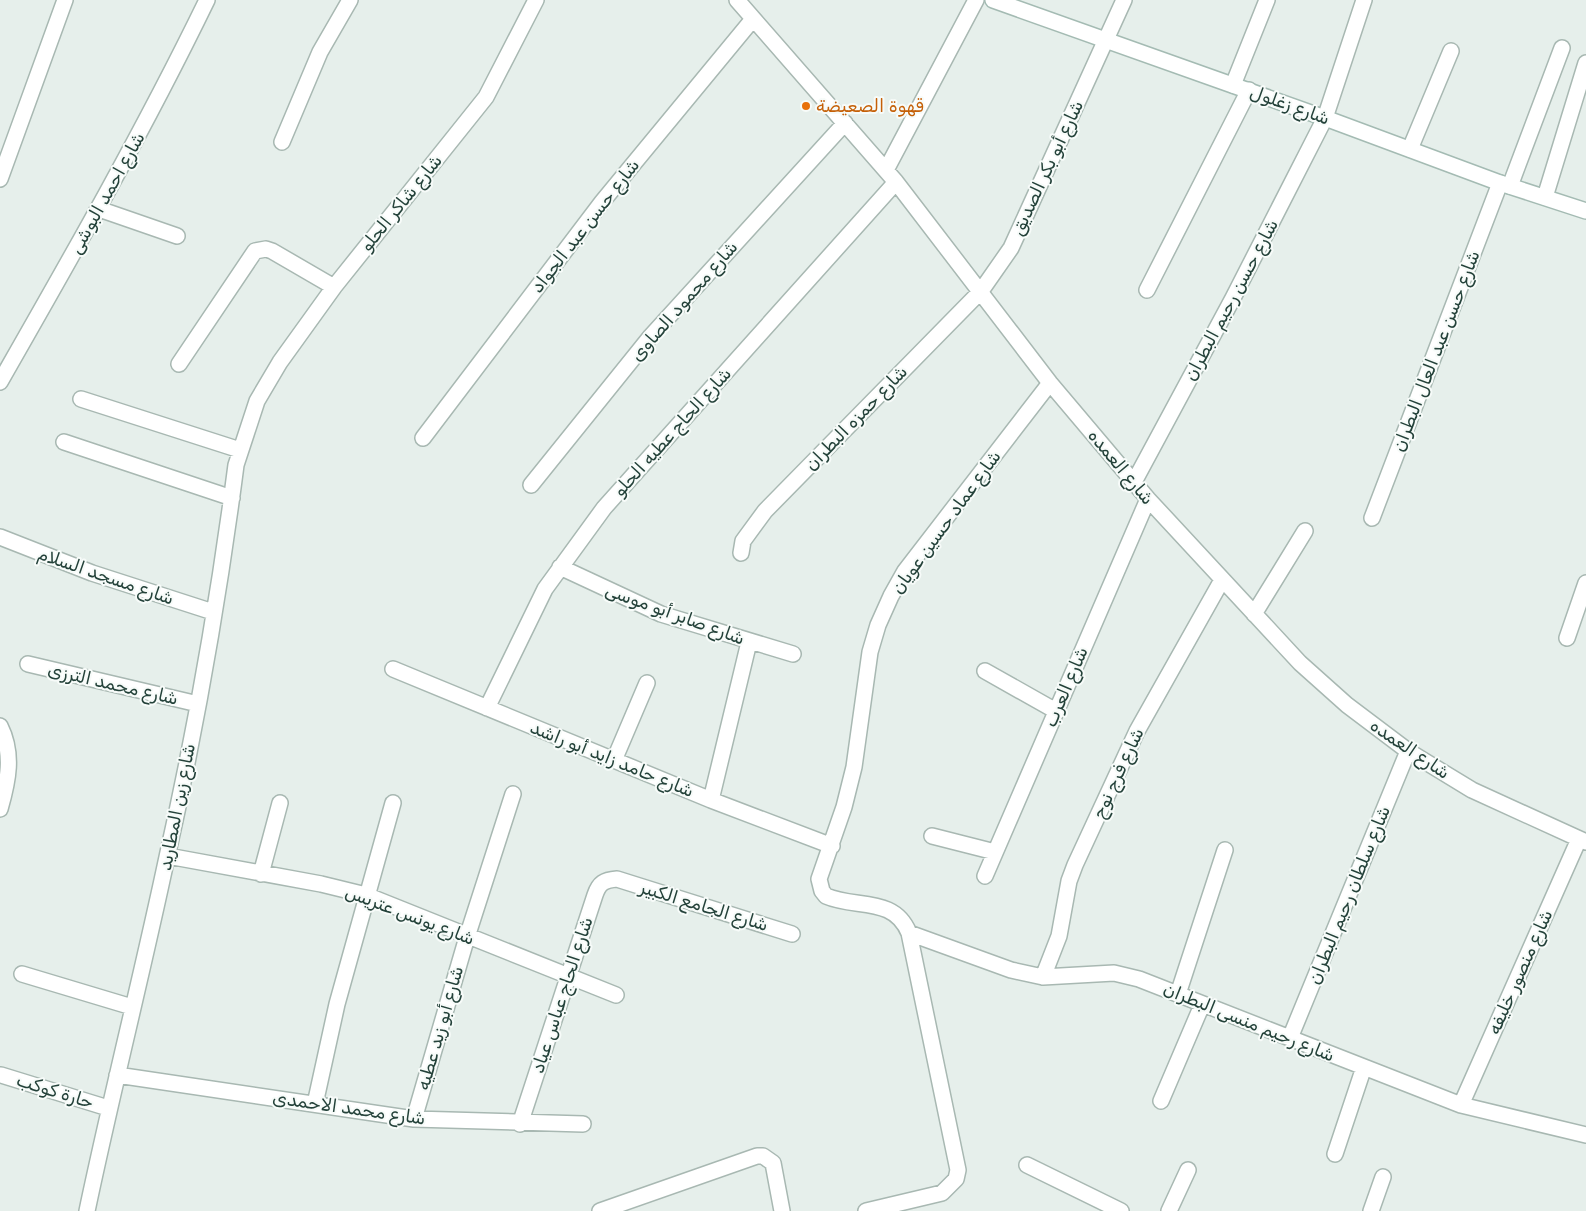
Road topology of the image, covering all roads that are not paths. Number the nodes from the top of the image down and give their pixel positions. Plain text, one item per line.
1 (65, 0) edge
2 (207, 0) edge
3 (350, 0) edge
4 (536, 0) edge
5 (737, 0) edge
6 (976, 0) edge
7 (993, 0) edge
8 (1124, 0) edge
9 (1267, 0) edge
10 (1364, 0) edge
11 (753, 19) junction
12 (1106, 41) junction
13 (1562, 48) dead end
14 (1451, 51) dead end
15 (1586, 63) edge
16 (1233, 85) junction
17 (1249, 90) junction
18 (1325, 118) junction
19 (845, 122) junction
20 (282, 142) dead end
21 (1410, 149) junction
22 (886, 170) junction
23 (0, 179) edge
24 (896, 182) junction
25 (1505, 185) junction
26 (1545, 197) junction
27 (98, 209) junction
28 (1586, 211) edge
29 (177, 236) dead end
30 (334, 286) junction
31 (981, 290) junction
32 (1147, 290) dead end
33 (179, 364) dead end
34 (0, 382) edge
35 (1050, 382) junction
36 (81, 398) dead end
37 (257, 401) joint
38 (422, 438) dead end
39 (64, 442) dead end
40 (240, 450) junction
41 (1134, 482) junction
42 (531, 486) dead end
43 (232, 498) junction
44 (1148, 499) junction
45 (1372, 518) dead end
46 (1305, 531) dead end
47 (0, 537) edge
48 (741, 552) dead end
49 (560, 567) junction
50 (1222, 580) junction
51 (1586, 583) edge
52 (214, 612) junction
53 (1254, 614) junction
54 (1567, 638) dead end
55 (748, 642) junction
56 (792, 654) dead end
57 (28, 664) dead end
58 (393, 669) dead end
59 (984, 671) dead end
60 (647, 684) dead end
61 (198, 704) junction
62 (487, 708) junction
63 (1056, 711) junction
64 (0, 726) edge
65 (1408, 751) junction
66 (614, 758) junction
67 (513, 794) dead end
68 (710, 800) junction
69 (280, 803) dead end
70 (393, 803) dead end
71 (0, 809) edge
72 (932, 836) dead end
73 (1582, 841) edge
74 (832, 846) junction
75 (1225, 850) dead end
76 (995, 852) junction
77 (168, 856) junction
78 (261, 874) junction
79 (985, 876) dead end
80 (617, 879) joint
81 (366, 895) junction
82 (909, 933) junction
83 (792, 934) dead end
84 (466, 937) junction
85 (22, 974) dead end
86 (567, 976) junction
87 (1043, 977) junction
88 (1178, 994) junction
89 (616, 995) dead end
90 (1202, 1005) junction
91 (132, 1008) junction
92 (1290, 1038) junction
93 (1364, 1068) junction
94 (1, 1075) edge
95 (117, 1075) junction
96 (1161, 1100) dead end
97 (315, 1104) junction
98 (1461, 1105) junction
99 (108, 1108) junction
100 (414, 1119) junction
101 (520, 1124) junction
102 (583, 1124) dead end
103 (1586, 1135) edge
104 (1334, 1154) dead end
105 (1027, 1166) dead end
106 (1188, 1170) dead end
107 (1383, 1177) dead end
108 (87, 1211) edge
109 (600, 1211) edge
110 (782, 1211) edge
111 (866, 1211) edge
112 (1121, 1211) edge
113 (1169, 1211) edge
114 (1371, 1211) edge

1 - 23 street
2 - 27 street, شارع احمد البوشى
3 - 20 street
4 - 30 street, شارع شاكر الحلو
5 - 11 street, شارع العمده
6 - 22 street
7 - 12 street, شارع زغلول
8 - 12 street, شارع أبو بكر الصديق
9 - 16 street
10 - 18 street, شارع حسن رحيم البطران
11 - 19 street, شارع العمده
11 - 38 street, شارع حسن عبد الجواد
12 - 16 street, شارع زغلول
12 - 31 street, شارع أبو بكر الصديق
13 - 25 street, شارع حسن عبد العال البطران
14 - 21 street
15 - 26 street
16 - 17 street, شارع زغلول
17 - 18 street, شارع زغلول
17 - 32 street
18 - 21 street, شارع زغلول
18 - 41 street, شارع حسن رحيم البطران
19 - 22 street, شارع العمده
19 - 42 street, شارع محمود الصاوى
21 - 25 street, شارع زغلول
22 - 24 street, شارع العمده
24 - 31 street, شارع العمده
24 - 49 street, شارع الحاج عطيه الحلو
25 - 26 street, شارع زغلول
25 - 45 street, شارع حسن عبد العال البطران
26 - 28 street, شارع زغلول
27 - 29 street
27 - 34 street, شارع احمد البوشى
30 - 33 street
30 - 37 street, شارع شاكر الحلو
31 - 35 street, شارع العمده
31 - 48 street, شارع حمزه البطران
35 - 41 street, شارع العمده
35 - 74 street, شارع عماد حسين عويان
36 - 40 street
37 - 40 street, شارع زين المطاريد
39 - 43 street
40 - 43 street, شارع زين المطاريد
41 - 44 street, شارع العمده
43 - 52 street, شارع زين المطاريد
44 - 50 street, شارع العمده
44 - 63 street, شارع العرب
46 - 53 street
47 - 52 street, شارع مسجد السلام
49 - 55 street, شارع صابر أبو موسى
49 - 62 street, شارع الحاج عطيه الحلو
50 - 53 street, شارع العمده
50 - 87 street, شارع فرج نوح
51 - 54 street
52 - 61 street, شارع زين المطاريد
53 - 65 street, شارع العمده
55 - 56 street, شارع صابر أبو موسى
55 - 68 street
57 - 61 street, شارع محمد الترزى
58 - 62 street, شارع حامد زايد أبو راشد
59 - 63 street
60 - 66 street
61 - 77 street, شارع زين المطاريد
62 - 66 street, شارع حامد زايد أبو راشد
63 - 76 street, شارع العرب
64 - 71 street
65 - 73 street, شارع العمده
65 - 92 street, شارع سلطان رحيم البطران
66 - 68 street, شارع حامد زايد أبو راشد
67 - 84 street, شارع أبو زيد عطيه
68 - 74 street, شارع حامد زايد أبو راشد
69 - 78 street
70 - 81 street
72 - 76 street
73 - 98 street, شارع منصور خليفه
74 - 82 street, شارع عماد حسين عويان
75 - 88 street
76 - 79 street, شارع العرب
77 - 78 street, شارع يونس عتريس
77 - 91 street, شارع زين المطاريد
78 - 81 street, شارع يونس عتريس
80 - 83 street, شارع الجامع الكبير
80 - 86 street, شارع الحاج عباس عياد
81 - 84 street, شارع يونس عتريس
81 - 97 street
82 - 87 street, شارع رحيم منسى البطران
82 - 111 street
84 - 86 street, شارع يونس عتريس
84 - 100 street, شارع أبو زيد عطيه
85 - 91 street
86 - 89 street, شارع يونس عتريس
86 - 101 street, شارع الحاج عباس عياد
87 - 88 street, شارع رحيم منسى البطران
88 - 90 street, شارع رحيم منسى البطران
90 - 92 street, شارع رحيم منسى البطران
90 - 96 street
91 - 95 street, شارع زين المطاريد
92 - 93 street, شارع رحيم منسى البطران
93 - 98 street, شارع رحيم منسى البطران
93 - 104 street
94 - 99 street, حارة كوكب
95 - 97 street, شارع محمد الاحمدى
95 - 99 street, شارع زين المطاريد
97 - 100 street, شارع محمد الاحمدى
98 - 103 street, شارع رحيم منسى البطران
99 - 108 street, شارع زين المطاريد
100 - 101 street, شارع محمد الاحمدى
101 - 102 street, شارع محمد الاحمدى
105 - 112 street
106 - 113 street
107 - 114 street
109 - 110 street

